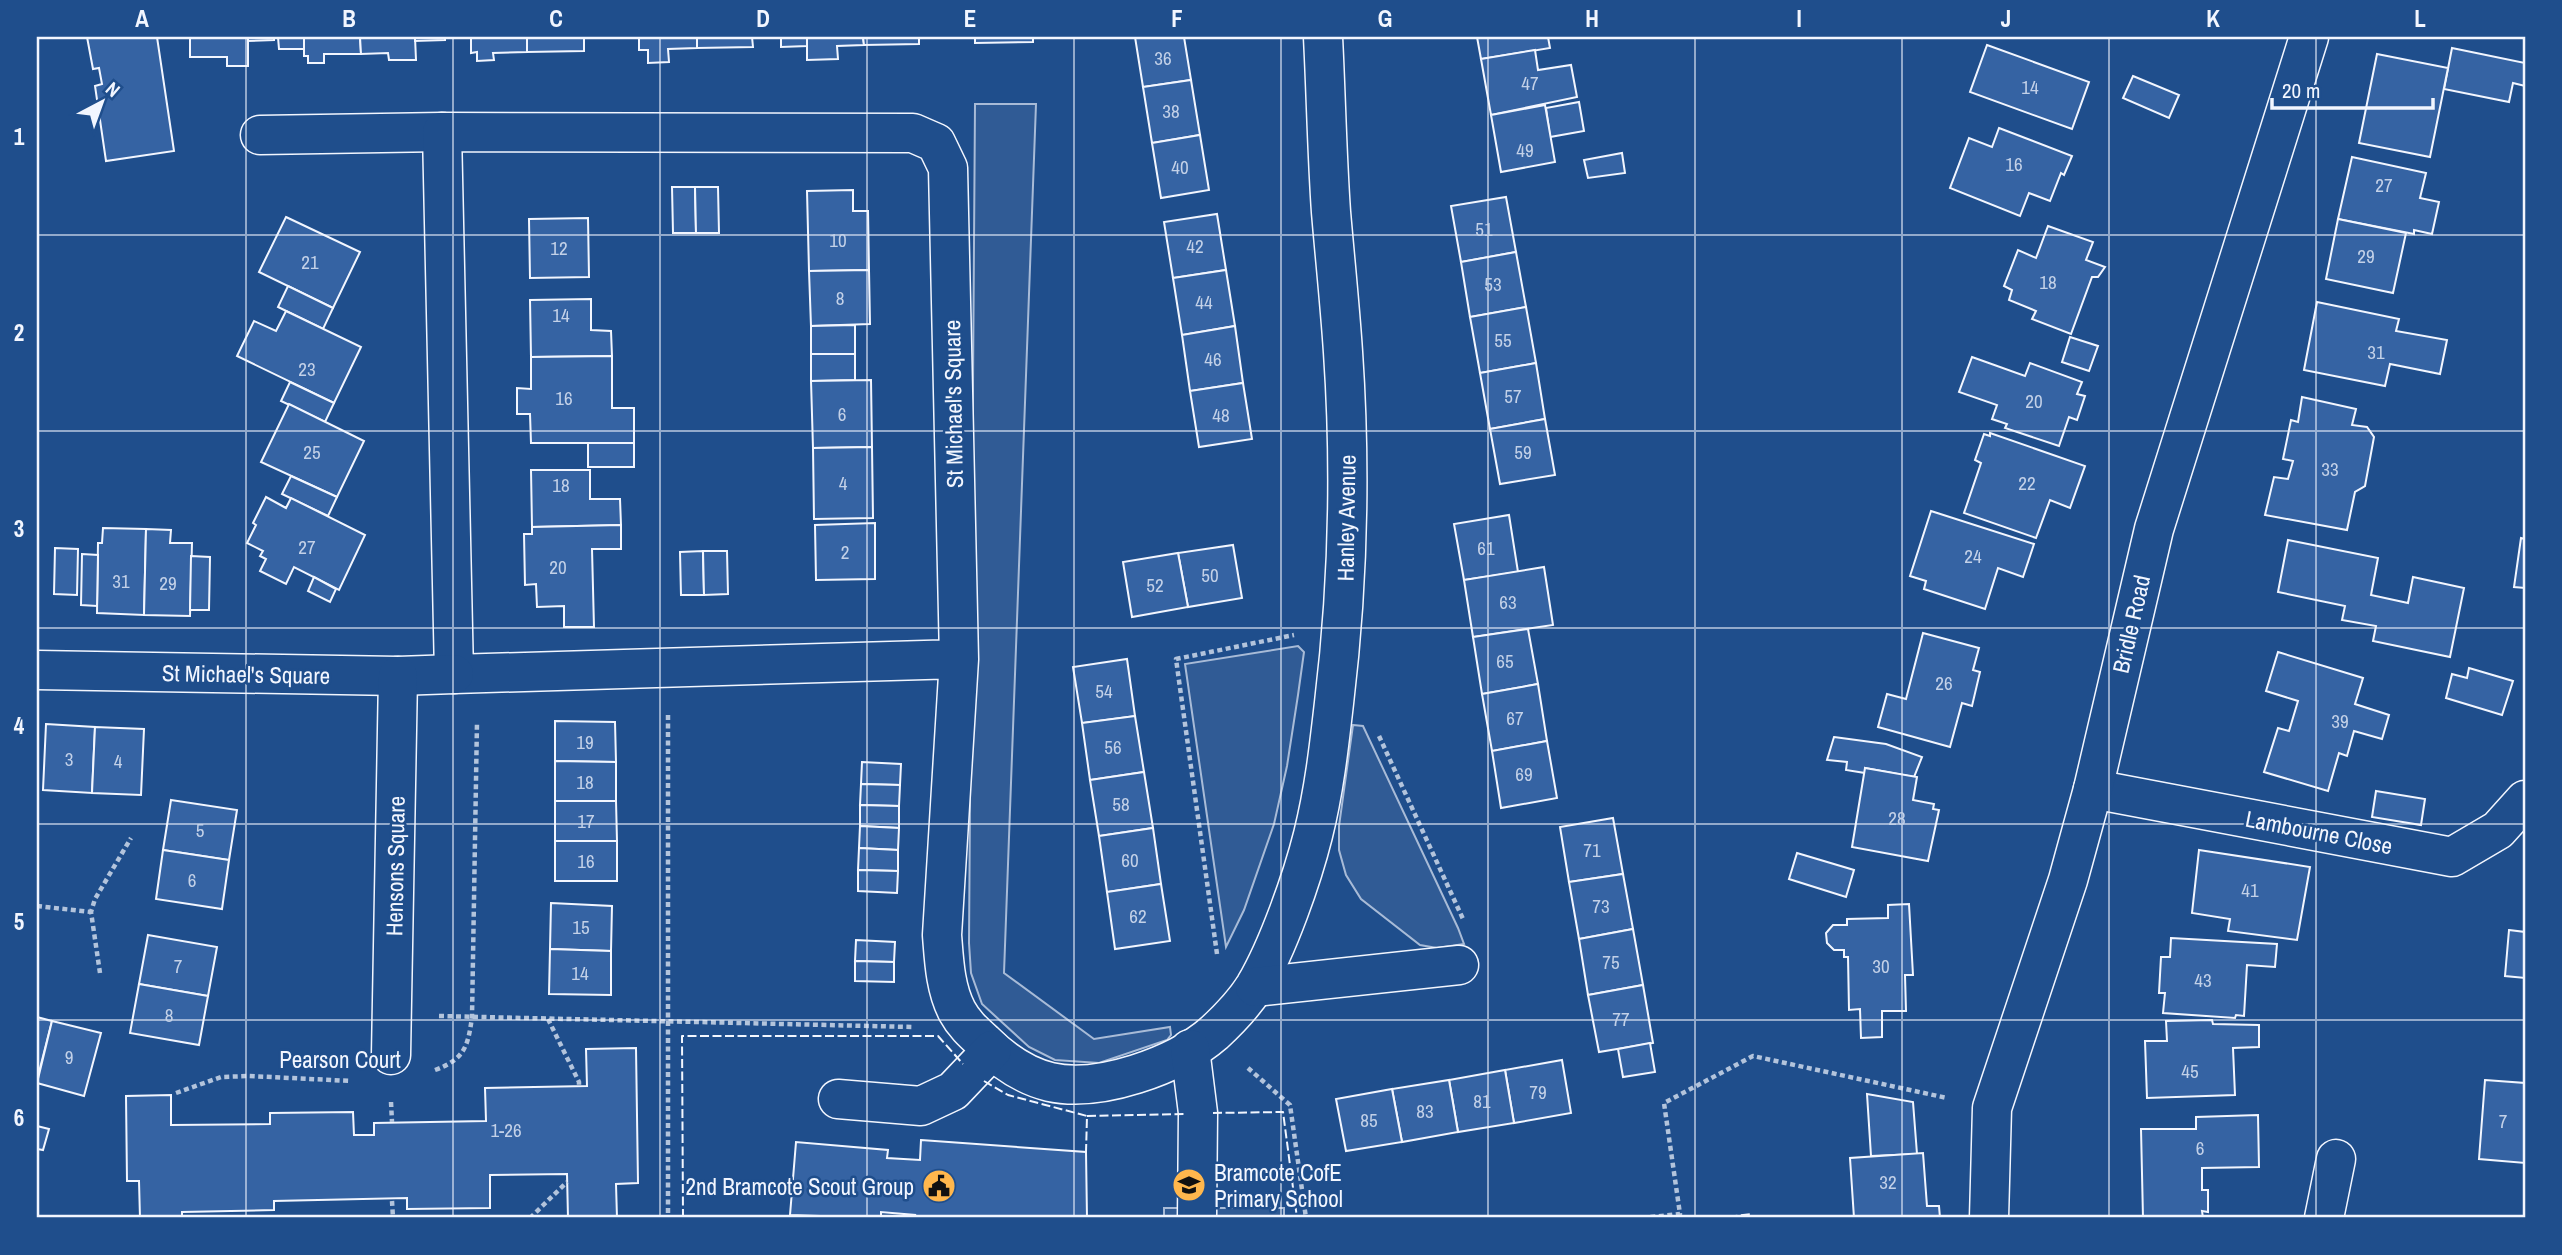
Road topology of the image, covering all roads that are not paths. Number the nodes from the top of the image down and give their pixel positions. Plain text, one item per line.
1 (1323, 37) edge
2 (2309, 37) edge
3 (442, 132) junction
4 (260, 135) dead end
5 (959, 659) junction
6 (37, 670) edge
7 (466, 674) junction
8 (398, 676) junction
9 (2093, 789) junction
10 (2525, 800) edge
11 (1463, 948) road end
12 (1255, 987) junction
13 (1209, 1035) junction
14 (981, 1039) junction
15 (391, 1055) dead end
16 (838, 1098) dead end
17 (2336, 1159) dead end
18 (1197, 1218) edge
19 (1989, 1218) edge
20 (2324, 1218) edge

1 - 12 street, Hanley Avenue
2 - 9 street, Bridle Road
3 - 4 street, St Michael's Square
3 - 5 street, St Michael's Square
3 - 7 street
5 - 7 street, St Michael's Square
5 - 14 street, Hanley Avenue
6 - 8 street, St Michael's Square
7 - 8 street, St Michael's Square
8 - 15 street, Hensons Square
9 - 10 street, Lambourne Close
9 - 19 street, Bridle Road
11 - 12 street
12 - 13 street, Hanley Avenue
13 - 14 street, Hanley Avenue
13 - 18 street
14 - 16 street
17 - 20 street

